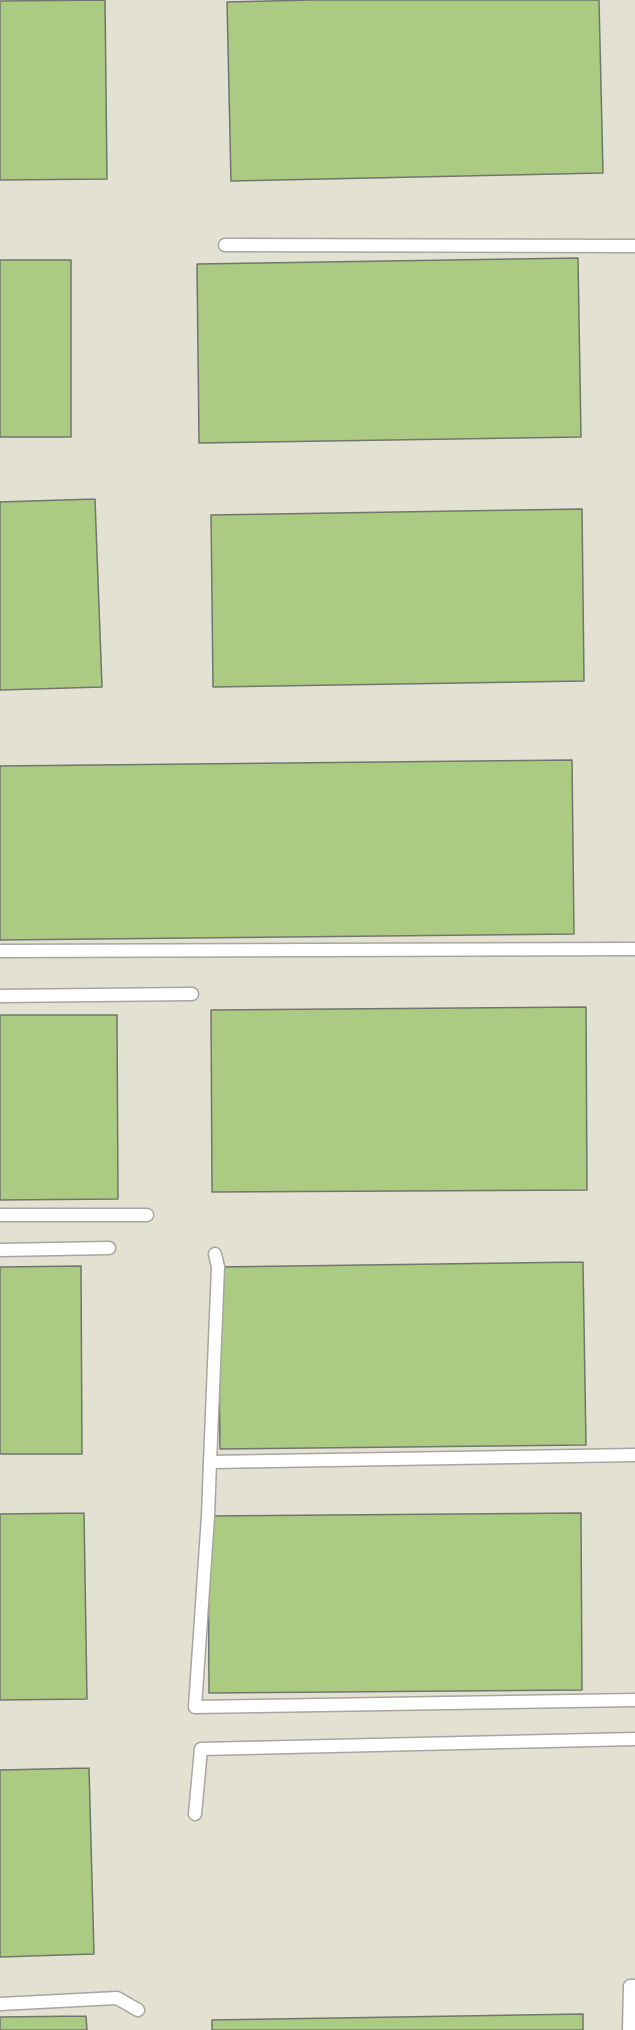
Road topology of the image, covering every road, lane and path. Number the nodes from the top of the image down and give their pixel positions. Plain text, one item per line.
1 (225, 245) dead end
2 (635, 246) edge
3 (635, 949) edge
4 (0, 951) edge
5 (192, 994) dead end
6 (0, 996) edge
7 (0, 1215) edge
8 (147, 1215) dead end
9 (109, 1248) dead end
10 (0, 1250) edge
11 (215, 1254) dead end
12 (635, 1455) edge
13 (210, 1462) junction
14 (635, 1700) edge
15 (635, 1739) edge
16 (195, 1814) dead end
17 (635, 1986) edge
18 (0, 2004) edge
19 (138, 2010) dead end
20 (628, 2030) edge

1 - 2 lane
3 - 4 lane
5 - 6 lane
7 - 8 lane
9 - 10 lane
11 - 13 lane
12 - 13 lane
13 - 14 lane
15 - 16 lane
17 - 20 lane
18 - 19 lane

